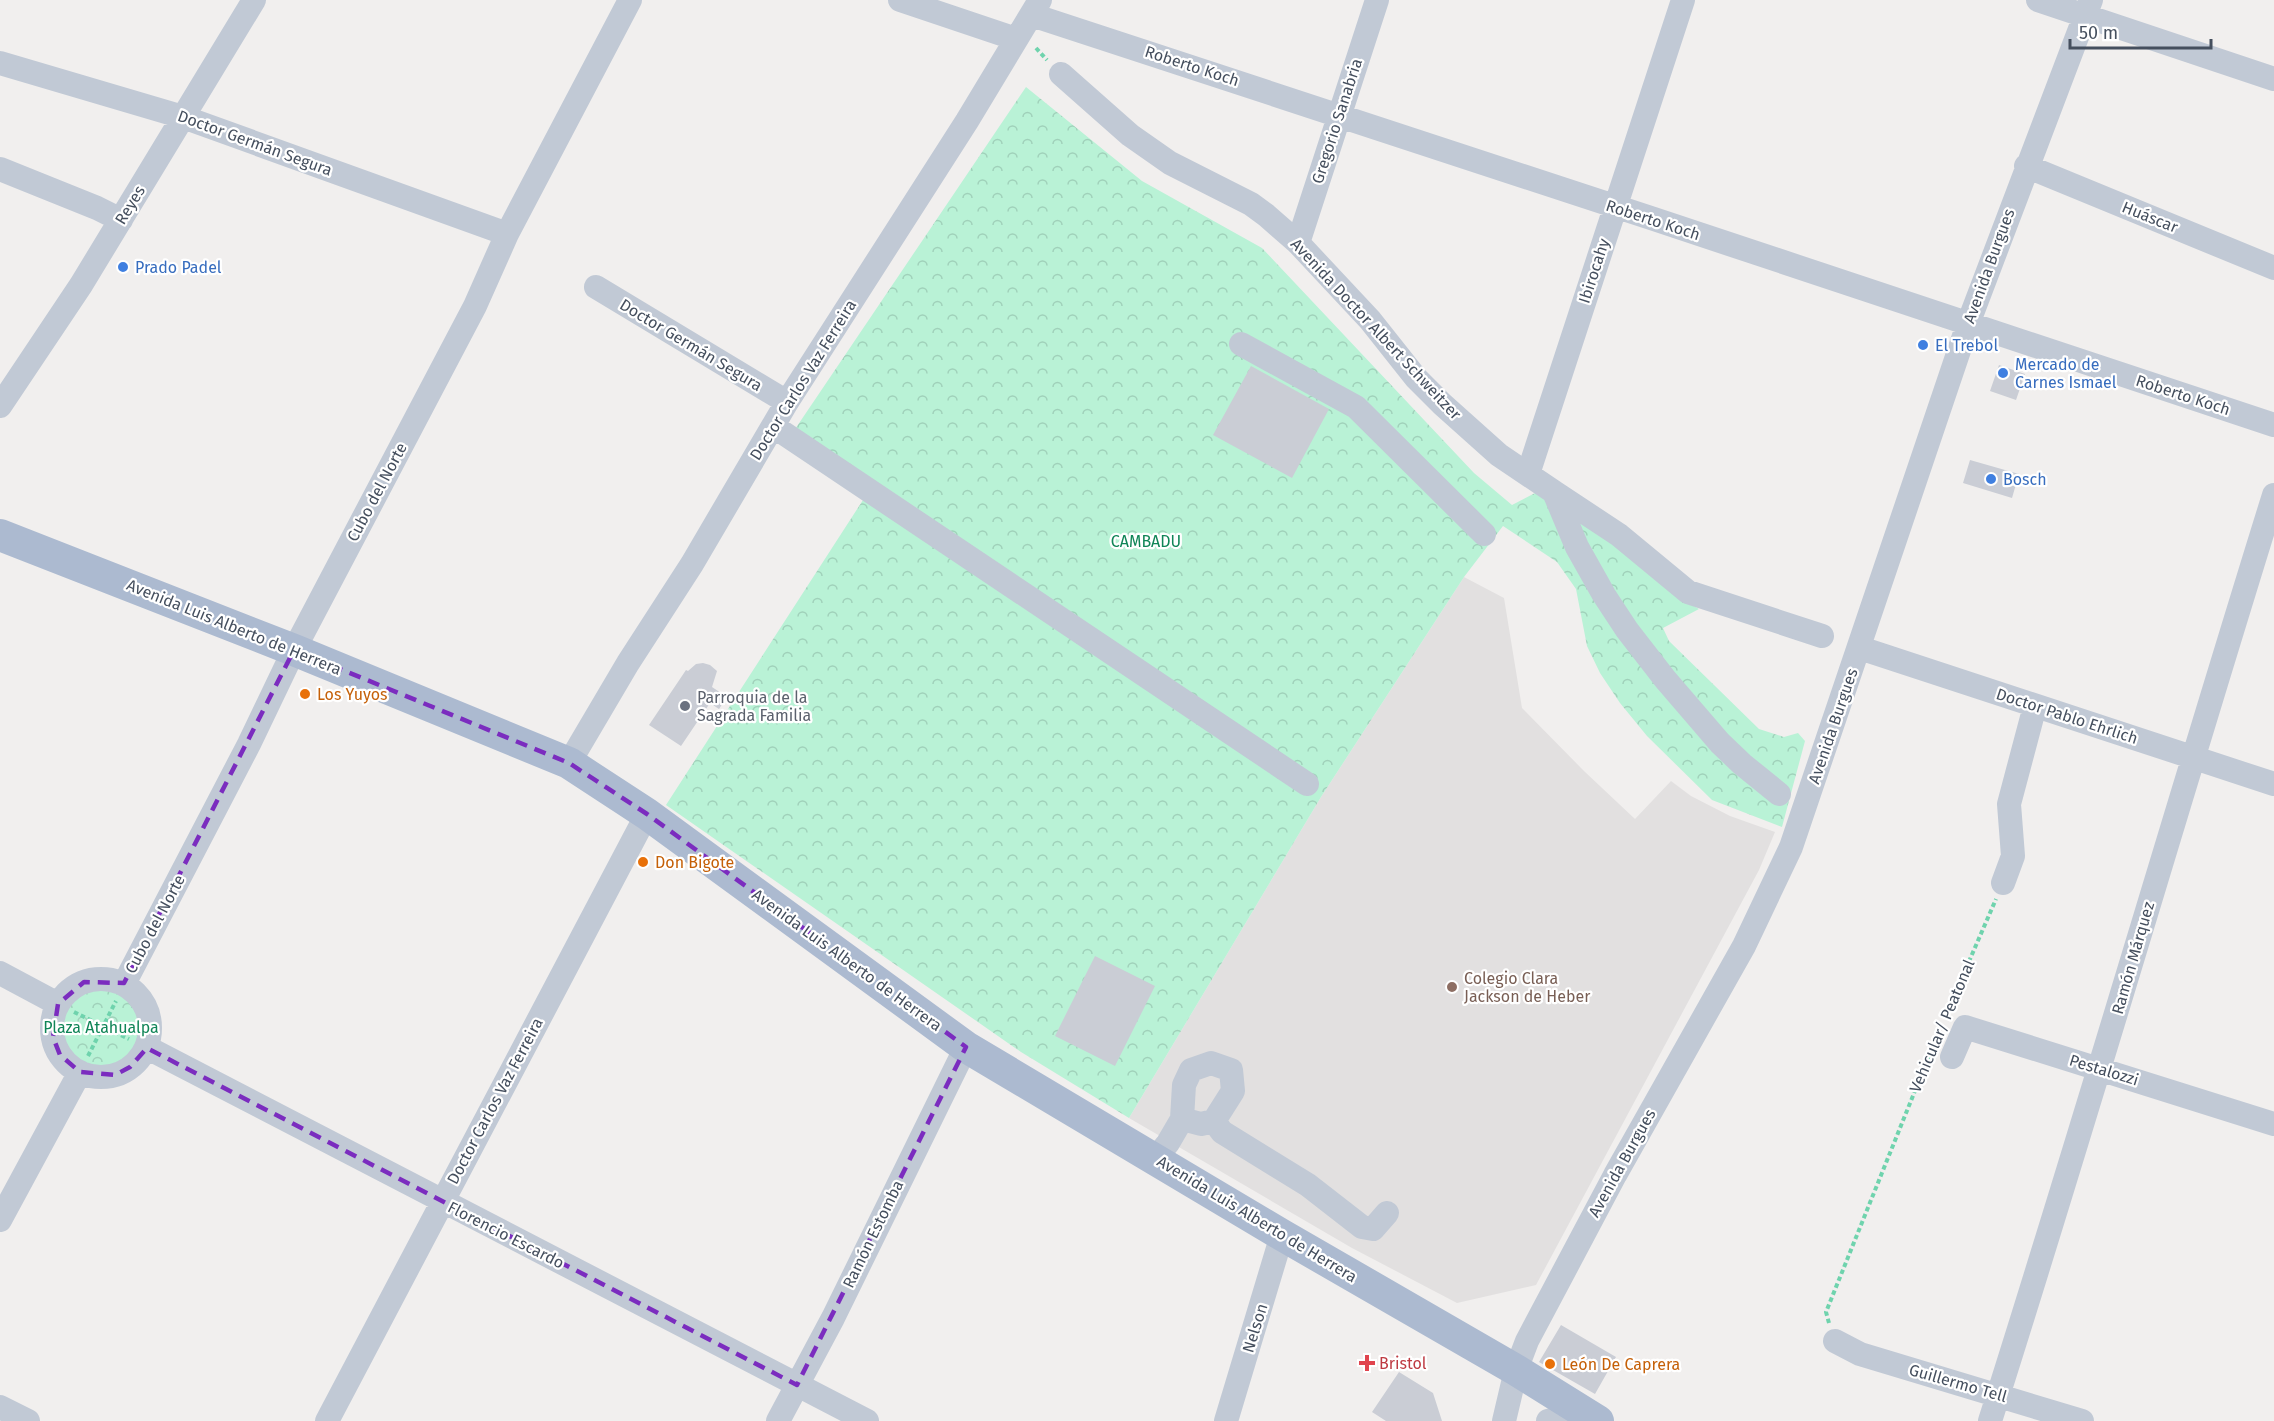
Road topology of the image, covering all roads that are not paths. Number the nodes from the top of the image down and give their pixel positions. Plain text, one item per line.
1 (254, 0) edge
2 (630, 0) edge
3 (900, 0) edge
4 (1377, 0) edge
5 (1683, 0) edge
6 (2038, 0) edge
7 (1036, 8) edge
8 (2088, 8) edge
9 (1016, 39) junction
10 (0, 63) edge
11 (1061, 74) road end
12 (2274, 79) edge
13 (1340, 114) junction
14 (183, 117) junction
15 (2026, 166) junction
16 (0, 169) edge
17 (1614, 207) junction
18 (121, 220) junction
19 (507, 234) junction
20 (1298, 243) junction
21 (2274, 268) edge
22 (596, 287) dead end
23 (1968, 324) junction
24 (1241, 344) dead end
25 (787, 402) junction
26 (0, 406) edge
27 (2274, 424) edge
28 (773, 426) junction
29 (1528, 474) junction
30 (1554, 492) junction
31 (2274, 495) edge
32 (1484, 534) dead end
33 (0, 536) edge
34 (1822, 636) dead end
35 (1860, 648) junction
36 (294, 650) junction
37 (2035, 706) junction
38 (2192, 756) junction
39 (569, 763) junction
40 (1306, 784) dead end
41 (2274, 784) edge
42 (1779, 794) dead end
43 (647, 814) junction
44 (2003, 883) road end
45 (0, 973) edge
46 (124, 984) junction
47 (58, 1004) junction
48 (146, 1047) junction
49 (966, 1047) junction
50 (1942, 1053) road end
51 (2100, 1069) junction
52 (80, 1072) junction
53 (1182, 1119) junction
54 (1214, 1121) junction
55 (2274, 1124) edge
56 (1155, 1159) junction
57 (442, 1202) junction
58 (1388, 1212) dead end
59 (0, 1220) edge
60 (1282, 1235) junction
61 (1835, 1341) road end
62 (1516, 1370) junction
63 (797, 1385) junction
64 (1999, 1394) junction
65 (0, 1407) edge
66 (1591, 1417) edge
67 (28, 1421) edge
68 (327, 1421) edge
69 (778, 1421) edge
70 (867, 1421) edge
71 (1226, 1421) edge
72 (1504, 1421) edge
73 (1548, 1421) edge
74 (1990, 1421) edge
75 (2082, 1421) edge

1 - 14 street, Reyes
2 - 19 street, Cubo del Norte
3 - 9 street
4 - 13 street, Gregorio Sanabria
5 - 17 street, Ibirocahy
6 - 8 street
7 - 9 street, Doctor Carlos Vaz Ferreira
7 - 13 street, Roberto Koch
8 - 12 street
8 - 15 street, Avenida Burgues
9 - 25 street, Doctor Carlos Vaz Ferreira
10 - 14 street, Doctor Germán Segura
11 - 20 street, Avenida Doctor Albert Schweitzer
13 - 17 street, Roberto Koch
13 - 20 street, Gregorio Sanabria
14 - 18 street, Reyes
14 - 19 street, Doctor Germán Segura
15 - 21 street, Huáscar
15 - 23 street, Avenida Burgues
16 - 18 street
17 - 23 street, Roberto Koch
17 - 29 street, Ibirocahy
18 - 26 street, Reyes
19 - 36 street, Cubo del Norte
20 - 29 street, Avenida Doctor Albert Schweitzer
22 - 25 street, Doctor Germán Segura
23 - 27 street, Roberto Koch
23 - 35 street, Avenida Burgues
24 - 32 street
25 - 28 street, Doctor Carlos Vaz Ferreira
28 - 39 street, Doctor Carlos Vaz Ferreira
28 - 40 street
29 - 30 street, Avenida Doctor Albert Schweitzer
30 - 34 street
30 - 42 street
31 - 38 street, Ramón Márquez
33 - 36 main road, Avenida Luis Alberto de Herrera
35 - 37 street, Doctor Pablo Ehrlich
35 - 62 street, Avenida Burgues
36 - 39 main road, Avenida Luis Alberto de Herrera
36 - 46 street, Cubo del Norte
37 - 38 street, Doctor Pablo Ehrlich
37 - 44 street
38 - 41 street, Doctor Pablo Ehrlich
38 - 51 street, Ramón Márquez
39 - 43 main road, Avenida Luis Alberto de Herrera
43 - 49 main road, Avenida Luis Alberto de Herrera
43 - 57 street, Doctor Carlos Vaz Ferreira
45 - 47 street
46 - 47 street
46 - 48 street
47 - 52 street
48 - 52 street
48 - 57 street, Florencio Escardo
49 - 56 main road, Avenida Luis Alberto de Herrera
49 - 63 street, Ramón Estomba
50 - 51 street, Pestalozzi
51 - 55 street, Pestalozzi
51 - 64 street, Ramón Márquez
52 - 59 street
53 - 54 street
53 - 54 street
53 - 56 street
54 - 58 street
56 - 60 main road, Avenida Luis Alberto de Herrera
57 - 63 street, Florencio Escardo
57 - 68 street, Doctor Carlos Vaz Ferreira
60 - 62 main road, Avenida Luis Alberto de Herrera
60 - 71 street, Nelson
61 - 64 street, Guillermo Tell
62 - 66 main road, Avenida Luis Alberto de Herrera
62 - 72 street, Avenida Burgues
63 - 69 street, Ramón Estomba
63 - 70 street, Florencio Escardo
64 - 74 street, Ramón Márquez
64 - 75 street, Guillermo Tell
65 - 67 street
66 - 73 street

